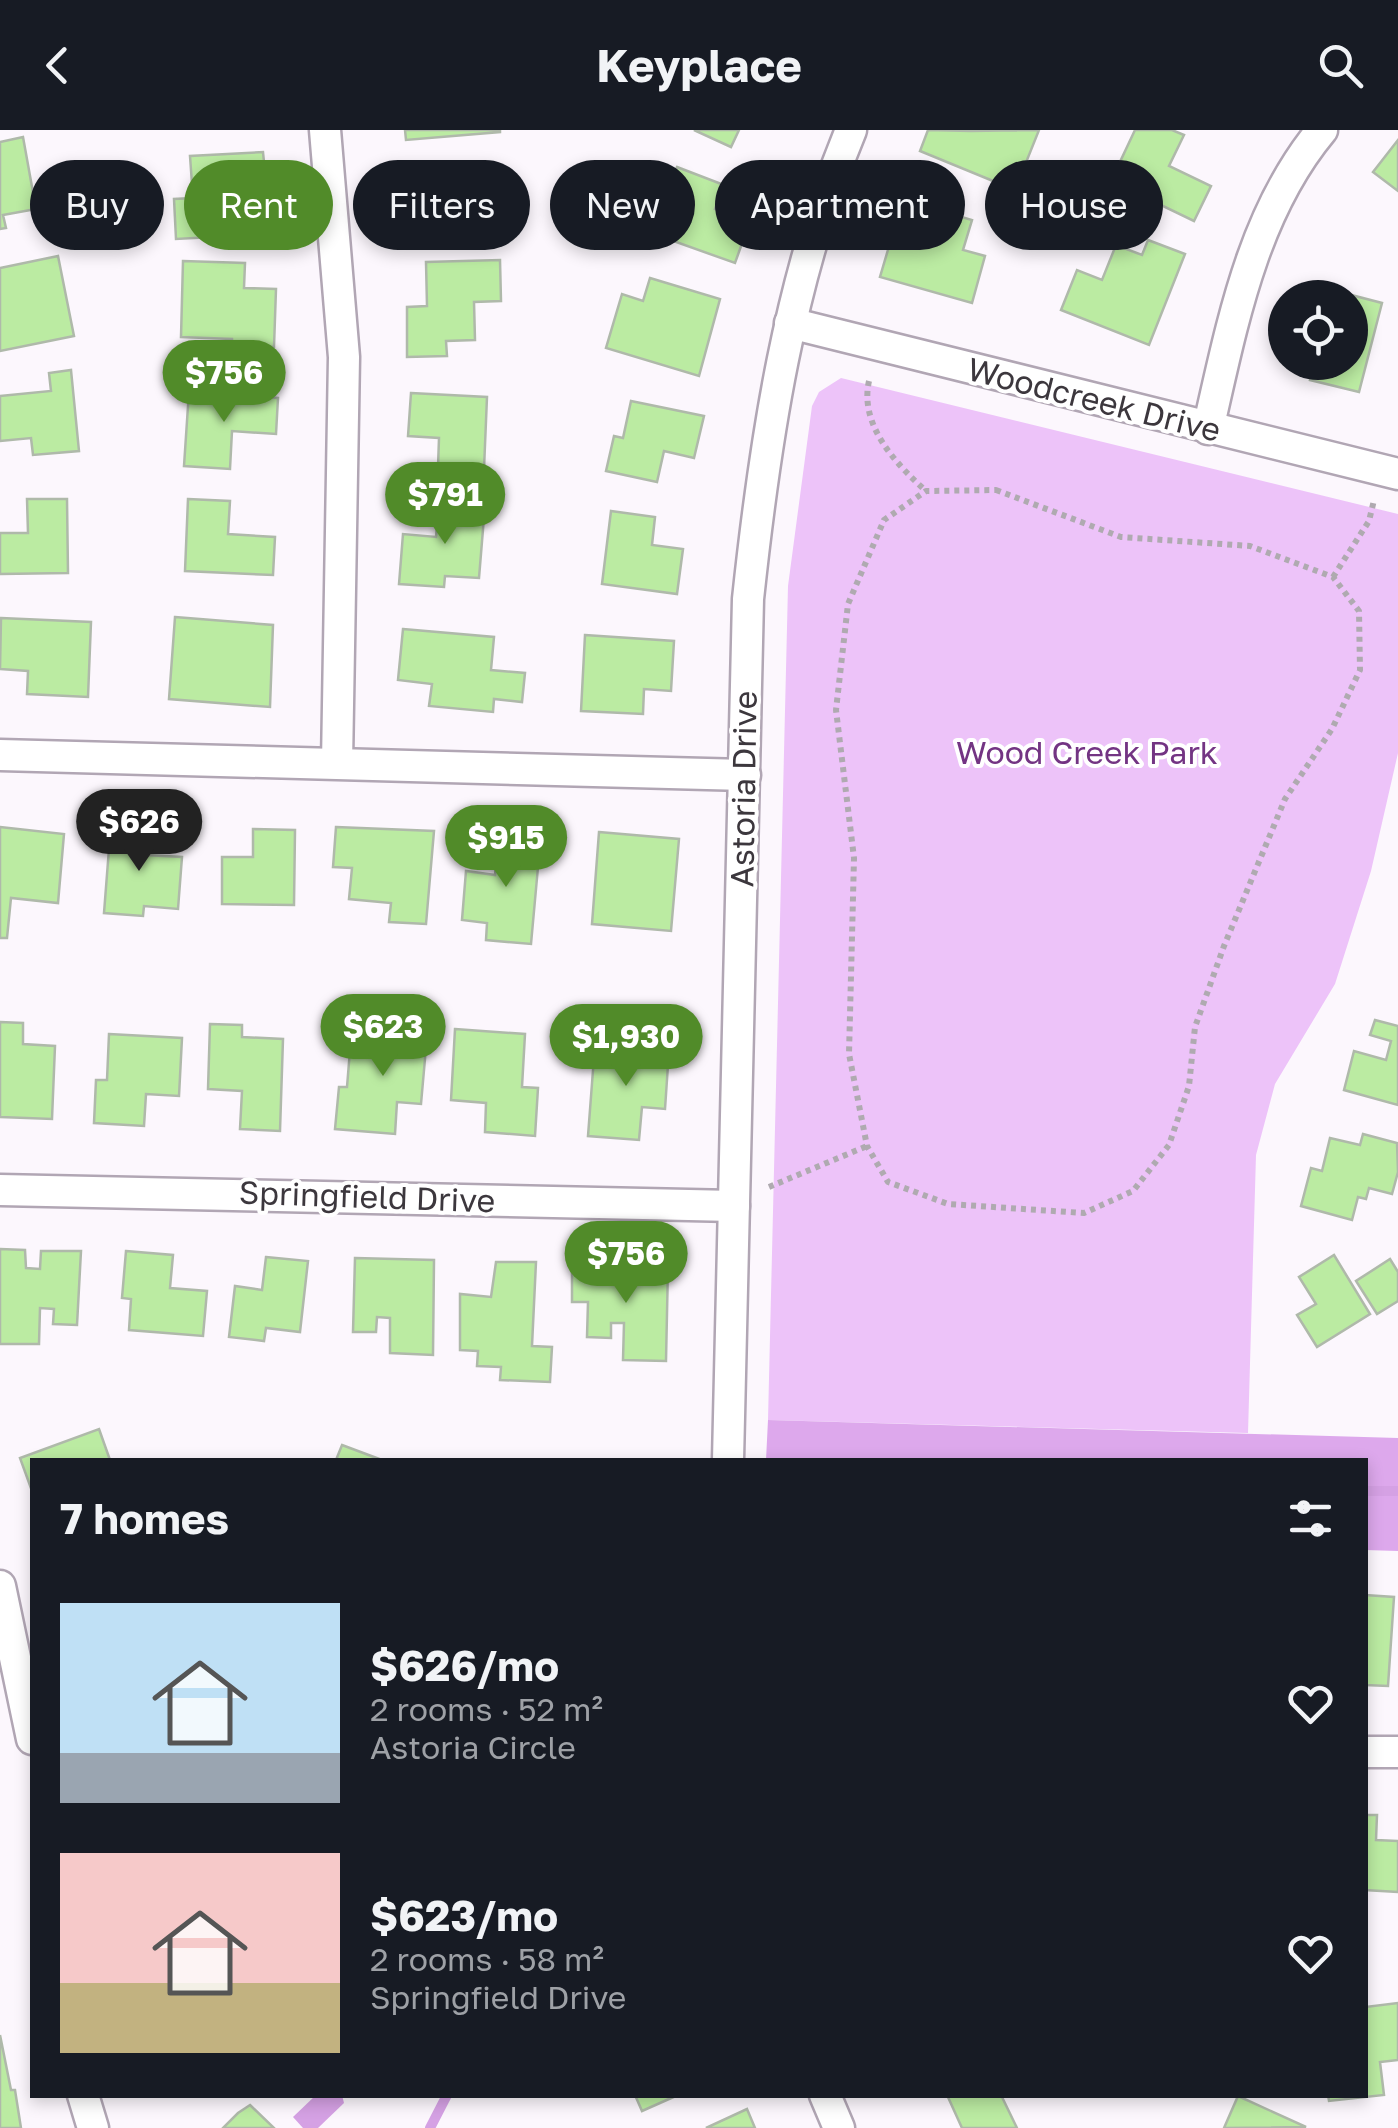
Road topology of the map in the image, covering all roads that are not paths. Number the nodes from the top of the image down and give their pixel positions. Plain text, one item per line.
1 (325, 130) edge
2 (851, 130) edge
3 (1322, 130) edge
4 (790, 323) junction
5 (1208, 428) junction
6 (1389, 472) edge
7 (0, 755) edge
8 (337, 763) junction
9 (745, 775) junction
10 (0, 1190) edge
11 (734, 1206) junction
12 (728, 1458) edge
13 (0, 1586) edge
14 (30, 1729) edge
15 (1368, 1752) edge
16 (1398, 1752) edge
17 (84, 2098) edge
18 (826, 2098) edge
19 (93, 2128) edge
20 (840, 2128) edge

1 - 8 street
2 - 4 street, Astoria Drive
3 - 5 street
4 - 5 street, Woodcreek Drive
4 - 9 street, Astoria Drive
5 - 6 street, Woodcreek Drive
7 - 8 street
8 - 9 street
9 - 11 street, Astoria Drive
10 - 11 street, Springfield Drive
11 - 12 street, Astoria Drive
13 - 14 street
15 - 16 street
17 - 19 street
18 - 20 street

